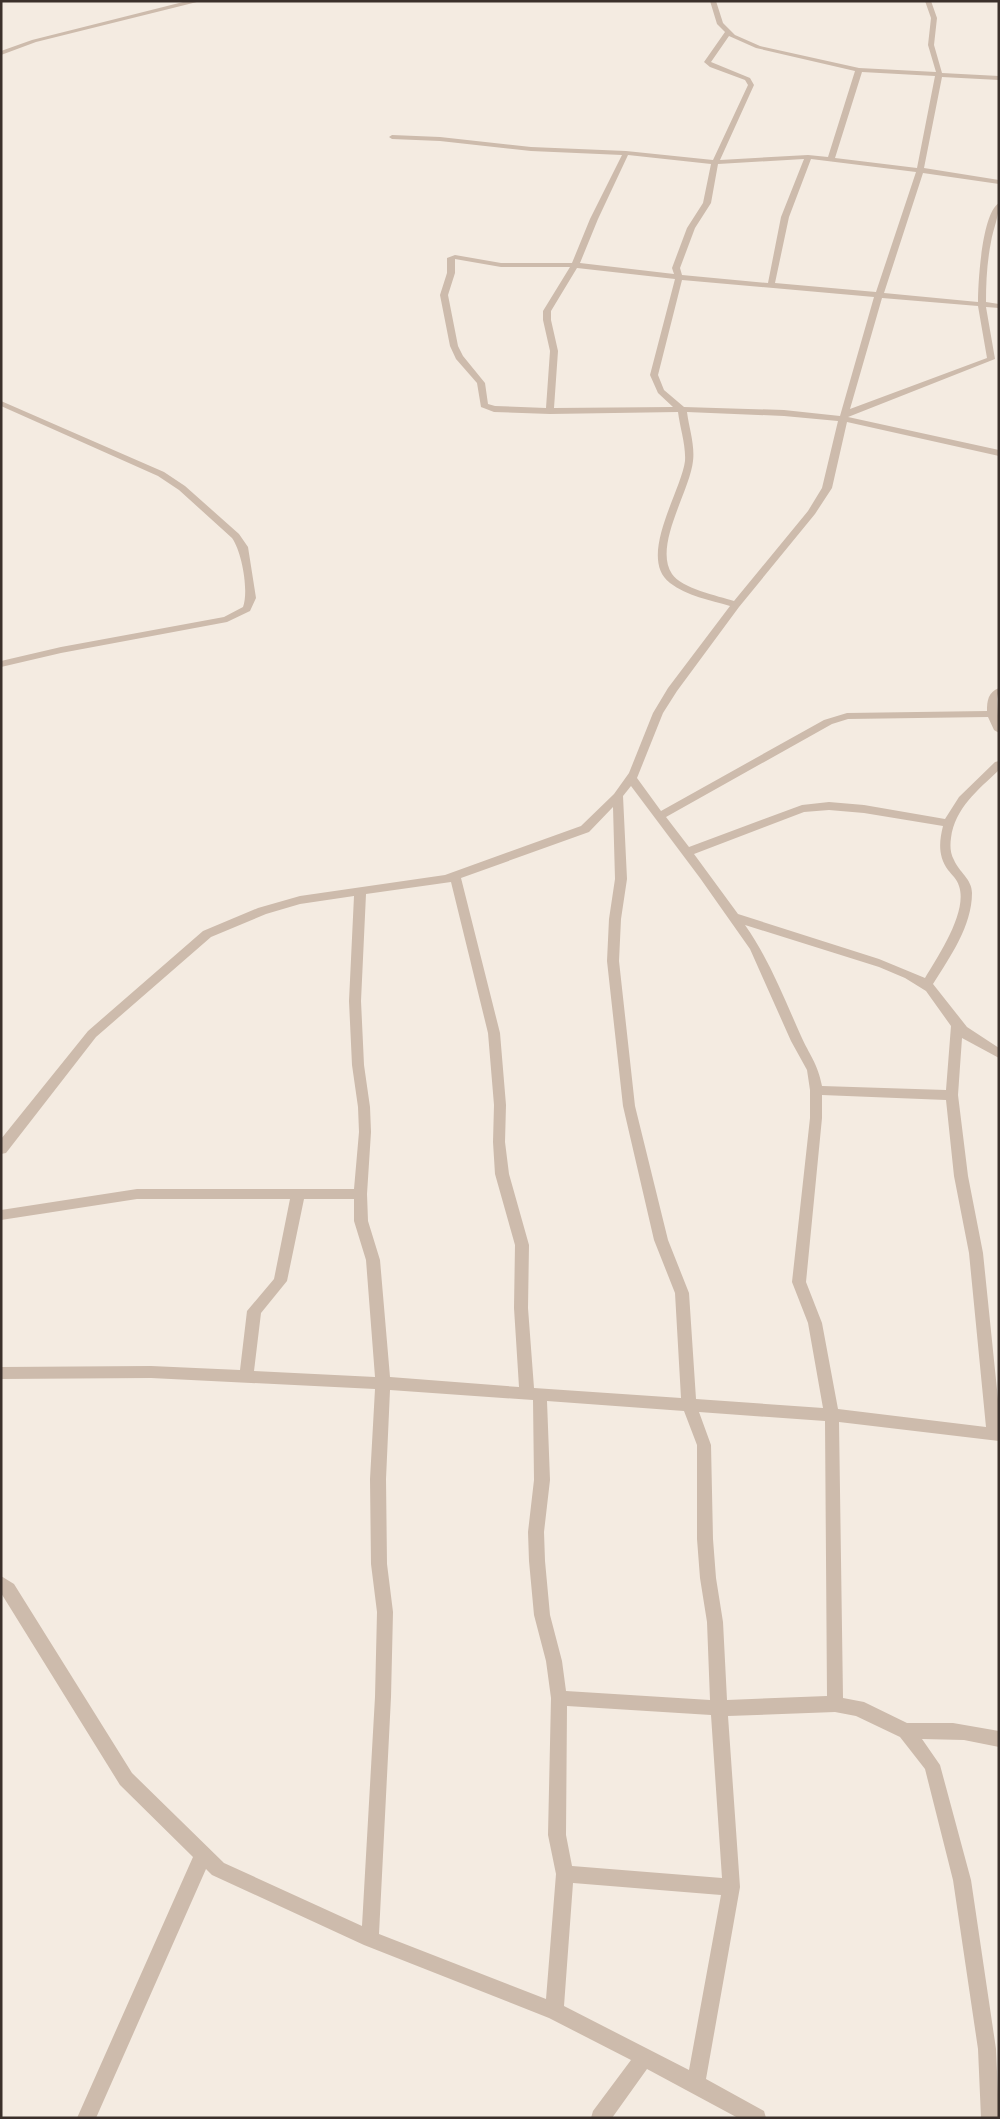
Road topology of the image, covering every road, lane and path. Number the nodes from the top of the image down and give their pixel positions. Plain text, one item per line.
1 (198, 1) edge
2 (713, 1) edge
3 (928, 1) edge
4 (729, 32) junction
5 (1, 53) edge
6 (859, 70) junction
7 (938, 73) junction
8 (999, 78) edge
9 (392, 137) dead end
10 (626, 154) junction
11 (808, 157) junction
12 (831, 159) junction
13 (715, 162) junction
14 (920, 170) junction
15 (999, 182) edge
16 (999, 205) edge
17 (575, 265) junction
18 (679, 277) junction
19 (771, 285) junction
20 (879, 295) junction
21 (982, 305) junction
22 (999, 306) edge
23 (995, 359) edge
24 (1, 404) edge
25 (682, 409) junction
26 (550, 411) junction
27 (844, 416) junction
28 (999, 453) edge
29 (736, 605) junction
30 (1, 664) edge
31 (999, 691) edge
32 (992, 714) junction
33 (999, 730) edge
34 (999, 764) edge
35 (631, 778) junction
36 (618, 796) junction
37 (660, 816) junction
38 (950, 823) junction
39 (687, 852) junction
40 (455, 876) junction
41 (360, 892) junction
42 (733, 917) junction
43 (927, 986) junction
44 (957, 1026) junction
45 (999, 1054) edge
46 (816, 1090) junction
47 (952, 1094) junction
48 (1, 1149) edge
49 (298, 1194) junction
50 (360, 1194) junction
51 (1, 1216) edge
52 (1, 1373) edge
53 (246, 1377) junction
54 (383, 1383) junction
55 (534, 1393) junction
56 (689, 1404) junction
57 (832, 1415) junction
58 (996, 1435) edge
59 (1, 1584) edge
60 (559, 1698) junction
61 (835, 1704) junction
62 (719, 1708) junction
63 (906, 1731) junction
64 (999, 1739) edge
65 (203, 1855) junction
66 (565, 1874) junction
67 (731, 1887) junction
68 (370, 1939) junction
69 (554, 2011) junction
70 (644, 2058) junction
71 (696, 2084) junction
72 (86, 2118) edge
73 (600, 2118) edge
74 (757, 2118) edge
75 (990, 2118) edge

1 - 5 street
2 - 4 street
3 - 7 street
4 - 6 street
4 - 13 street
6 - 7 street
6 - 12 street
7 - 8 street
7 - 14 street
9 - 10 street
10 - 13 street
10 - 17 street
11 - 12 street
11 - 13 street
11 - 19 street
12 - 14 street
13 - 18 street
14 - 15 street
14 - 20 street
16 - 21 street
17 - 18 street
17 - 26 street
17 - 26 street
18 - 19 street
18 - 25 street
19 - 20 street
20 - 21 street
20 - 27 street
21 - 22 street
21 - 23 street
23 - 27 street
24 - 30 street
25 - 26 street
25 - 27 street
25 - 29 street
27 - 28 street
27 - 29 street
29 - 35 street
31 - 32 street
32 - 33 street
32 - 37 street
34 - 38 street
35 - 36 street
35 - 37 street
36 - 40 street
36 - 56 street
37 - 39 street
38 - 39 street
38 - 43 street
39 - 42 street
40 - 41 street
40 - 55 street
41 - 48 street
41 - 50 street
42 - 43 street
42 - 46 street
43 - 44 street
44 - 45 street
44 - 47 street
46 - 47 street
46 - 57 street
47 - 58 street
49 - 50 street
49 - 51 street
49 - 53 street
50 - 54 street
52 - 53 street
53 - 54 street
54 - 55 street
54 - 68 street
55 - 56 street
55 - 60 street
56 - 57 street
56 - 62 street
57 - 58 street
57 - 61 street
59 - 65 street
60 - 62 street
60 - 66 street
61 - 62 street
61 - 63 street
62 - 67 street
63 - 64 street
63 - 75 street
65 - 68 street
65 - 72 street
66 - 67 street
66 - 69 street
67 - 71 street
68 - 69 street
69 - 70 street
70 - 71 street
70 - 73 street
71 - 74 street

